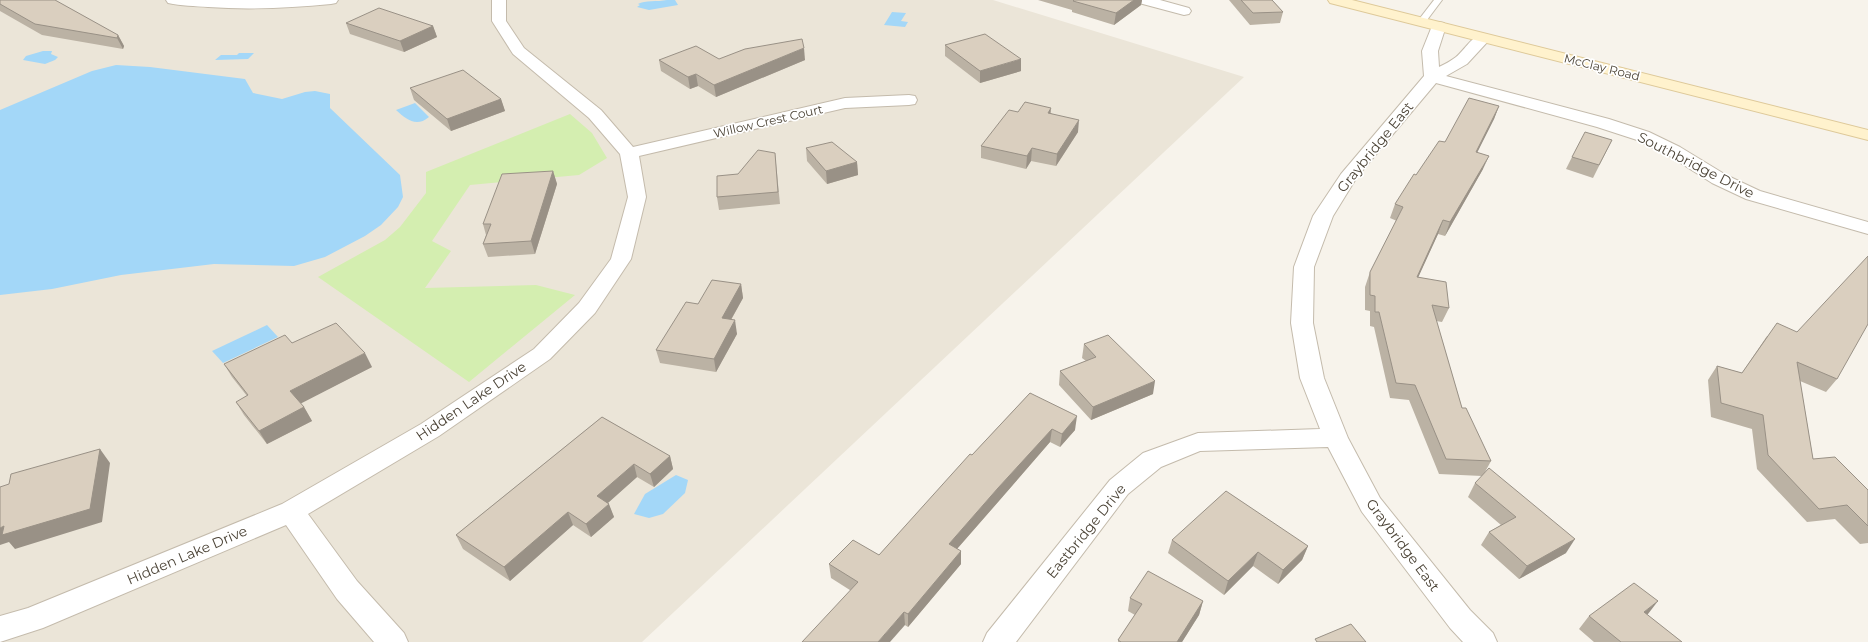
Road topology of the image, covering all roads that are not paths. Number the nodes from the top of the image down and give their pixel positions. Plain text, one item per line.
1 (172, 0) edge
2 (331, 0) edge
3 (499, 0) edge
4 (1144, 0) edge
5 (1335, 0) edge
6 (1438, 0) edge
7 (1184, 11) dead end
8 (1421, 22) junction
9 (1439, 26) junction
10 (1484, 38) junction
11 (1432, 77) junction
12 (908, 100) dead end
13 (1868, 135) edge
14 (629, 153) junction
15 (1868, 228) edge
16 (1336, 438) junction
17 (291, 511) junction
18 (0, 629) edge
19 (393, 642) edge
20 (998, 642) edge
21 (1482, 642) edge

1 - 2 street
3 - 14 street
4 - 7 street
5 - 8 main road, McClay Road
6 - 8 lane
8 - 9 main road, McClay Road
9 - 10 main road, McClay Road
9 - 11 street
10 - 11 street, Graybridge East
10 - 13 main road, McClay Road
11 - 15 street, Southbridge Drive
11 - 16 street, Graybridge East
12 - 14 street, Willow Crest Court
14 - 17 street, Hidden Lake Drive
16 - 20 street, Eastbridge Drive
16 - 21 street, Graybridge East
17 - 18 street, Hidden Lake Drive
17 - 19 street

